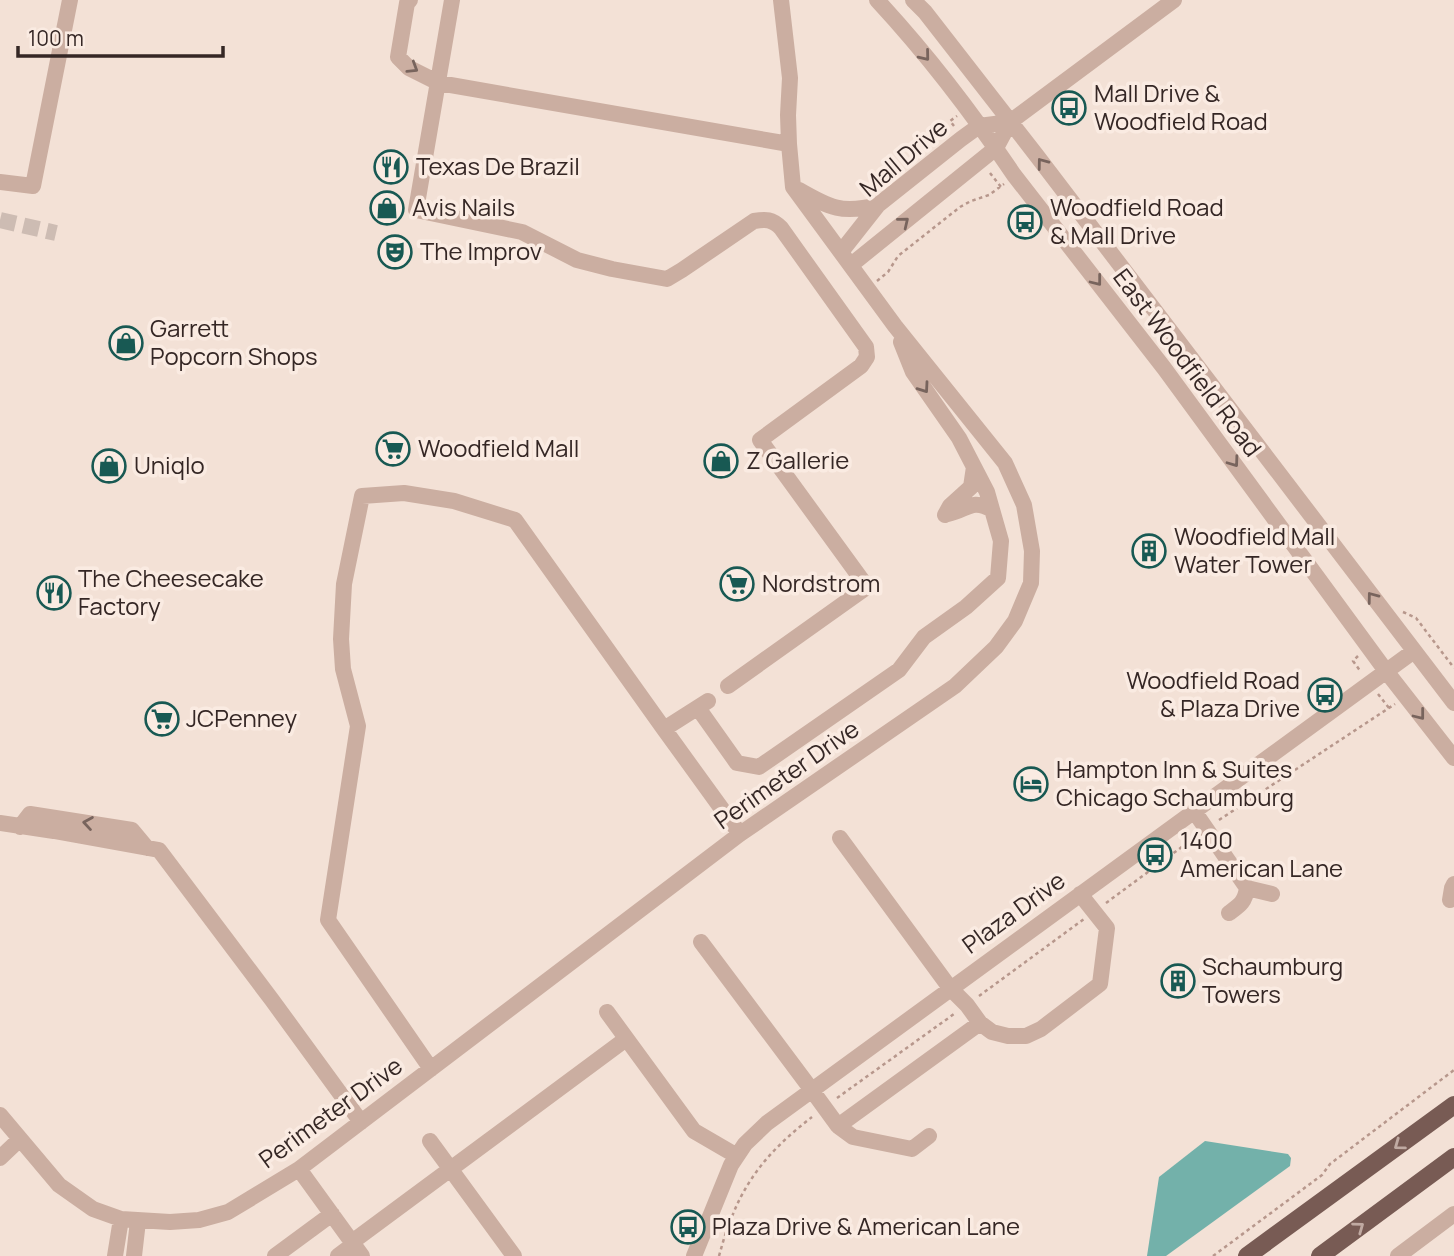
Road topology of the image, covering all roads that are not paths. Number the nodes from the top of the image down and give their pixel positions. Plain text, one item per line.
1 (70, 0) edge
2 (410, 0) edge
3 (452, 0) edge
4 (781, 0) edge
5 (877, 0) edge
6 (913, 0) edge
7 (1174, 0) edge
8 (439, 83) junction
9 (1010, 122) junction
10 (979, 126) junction
11 (789, 144) junction
12 (996, 148) junction
13 (0, 182) edge
14 (793, 187) junction
15 (878, 205) junction
16 (846, 259) junction
17 (895, 326) junction
18 (974, 467) junction
19 (992, 510) junction
20 (1414, 651) junction
21 (1386, 671) junction
22 (728, 686) dead end
23 (1454, 703) edge
24 (664, 730) junction
25 (1454, 758) edge
26 (1194, 811) junction
27 (0, 823) edge
28 (740, 834) junction
29 (840, 838) dead end
30 (1247, 888) junction
31 (1080, 894) junction
32 (1272, 894) dead end
33 (1229, 913) dead end
34 (701, 942) dead end
35 (950, 988) junction
36 (607, 1012) dead end
37 (980, 1023) junction
38 (626, 1039) junction
39 (431, 1069) junction
40 (811, 1089) junction
41 (1454, 1105) edge
42 (0, 1115) edge
43 (361, 1122) junction
44 (838, 1126) junction
45 (929, 1136) dead end
46 (20, 1139) junction
47 (430, 1142) dead end
48 (737, 1156) junction
49 (0, 1158) edge
50 (1454, 1158) edge
51 (299, 1169) junction
52 (450, 1169) junction
53 (332, 1214) junction
54 (1454, 1214) edge
55 (121, 1219) junction
56 (138, 1221) junction
57 (356, 1247) edge
58 (115, 1256) edge
59 (134, 1256) edge
60 (275, 1256) edge
61 (338, 1256) edge
62 (514, 1256) edge
63 (694, 1256) edge
64 (1247, 1256) edge
65 (1320, 1256) edge
66 (1398, 1256) edge

1 - 13 street
2 -> 8 street
3 - 8 street
4 - 11 street
5 -> 10 street, East Woodfield Road
6 - 9 street, East Woodfield Road
7 - 9 street, Mall Drive
8 - 11 street
8 - 22 street
9 - 10 street, Mall Drive
9 - 12 street, Mall Drive
20 -> 9 street, East Woodfield Road
10 - 12 street, East Woodfield Road
10 - 15 street, Mall Drive
11 - 14 street
16 -> 12 street, Mall Drive
12 -> 21 street, East Woodfield Road
14 - 15 street
14 - 16 street, Perimeter Drive
15 - 16 street, Mall Drive
16 - 17 street, Perimeter Drive
17 -> 18 street
17 - 28 street, Perimeter Drive
18 - 19 street
18 - 19 street
19 - 24 street
20 - 21 street, Plaza Drive
20 - 23 street, East Woodfield Road
21 -> 25 street, East Woodfield Road
21 - 26 street, Plaza Drive
24 - 28 street
24 - 39 street
26 - 30 street
26 - 31 street, Plaza Drive
27 - 43 street
28 - 39 street, Perimeter Drive
29 - 35 street
30 - 32 street
30 - 33 street
31 - 35 street, Plaza Drive
31 - 37 street
34 - 40 street
35 - 37 street
35 - 40 street, Plaza Drive
36 - 38 street
37 - 44 street
38 - 48 street
38 - 52 street
39 - 43 street, Perimeter Drive
40 - 44 street
40 - 48 street, Plaza Drive
41 -> 64 main road
42 - 46 street, Perimeter Drive
43 - 51 street, Perimeter Drive
44 - 45 street
46 - 49 street
46 - 55 street, Perimeter Drive
47 - 52 street
48 - 63 street, Plaza Drive
65 -> 50 main road
51 - 53 street
51 - 56 street, Perimeter Drive
52 - 57 street
52 - 62 street
53 - 57 street
53 - 60 street
54 - 66 street
55 - 56 street, Perimeter Drive
55 - 58 street
56 - 59 street
57 - 61 street

